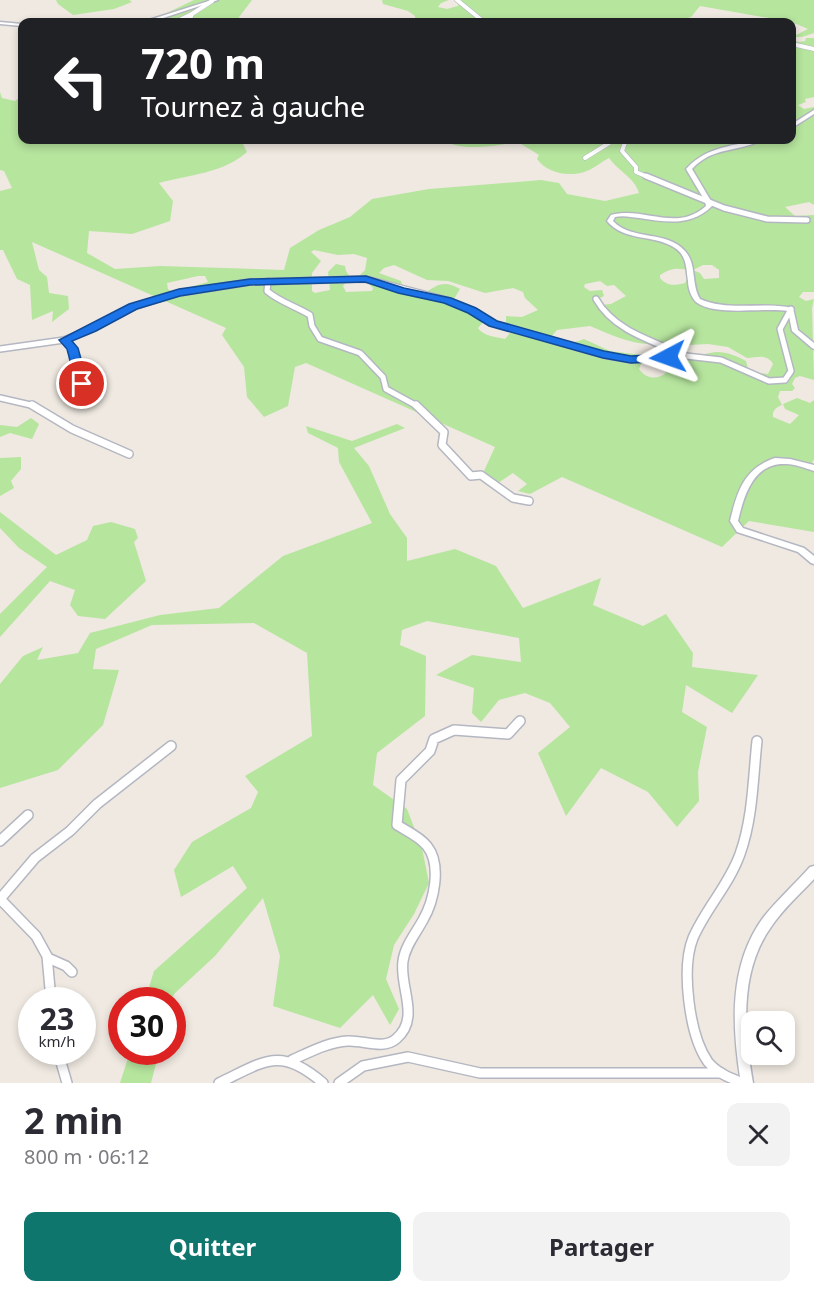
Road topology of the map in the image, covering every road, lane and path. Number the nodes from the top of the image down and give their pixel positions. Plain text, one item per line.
1 (457, 0) edge
2 (214, 1) edge
3 (192, 14) junction
4 (151, 18) edge
5 (184, 18) edge
6 (190, 18) edge
7 (479, 18) edge
8 (0, 23) edge
9 (18, 24) edge
10 (796, 45) edge
11 (814, 50) edge
12 (814, 112) edge
13 (796, 123) edge
14 (608, 144) edge
15 (624, 144) edge
16 (741, 144) edge
17 (585, 158) dead end
18 (708, 201) junction
19 (807, 220) dead end
20 (268, 282) junction
21 (596, 299) dead end
22 (791, 309) junction
23 (64, 340) junction
24 (814, 347) edge
25 (0, 349) edge
26 (686, 356) junction
27 (82, 384) dead end
28 (0, 398) edge
29 (129, 454) dead end
30 (814, 468) edge
31 (529, 501) dead end
32 (814, 561) edge
33 (520, 722) dead end
34 (757, 741) dead end
35 (171, 746) dead end
36 (28, 815) dead end
37 (0, 842) edge
38 (814, 871) edge
39 (0, 899) edge
40 (48, 958) junction
41 (72, 972) dead end
42 (50, 987) edge
43 (292, 1060) junction
44 (61, 1065) edge
45 (721, 1073) junction
46 (66, 1083) edge
47 (219, 1083) edge
48 (323, 1083) edge
49 (339, 1083) edge
50 (745, 1083) edge

1 - 7 street
2 - 3 street
2 - 4 street
3 - 5 street
3 - 6 street
8 - 9 street
10 - 11 street
12 - 13 street
14 - 17 street
15 - 18 street
16 - 18 street
18 - 19 street
18 - 22 street
20 - 23 street
20 - 26 street
20 - 31 street
21 - 26 street
22 - 24 street
22 - 26 street
23 - 25 street
23 - 27 street
28 - 29 street
30 - 32 street
33 - 43 street
34 - 45 street
35 - 39 street
36 - 37 street
38 - 50 street
39 - 40 street
40 - 41 street
40 - 42 street
43 - 47 street
43 - 48 street
44 - 46 street
45 - 49 street
45 - 50 street

